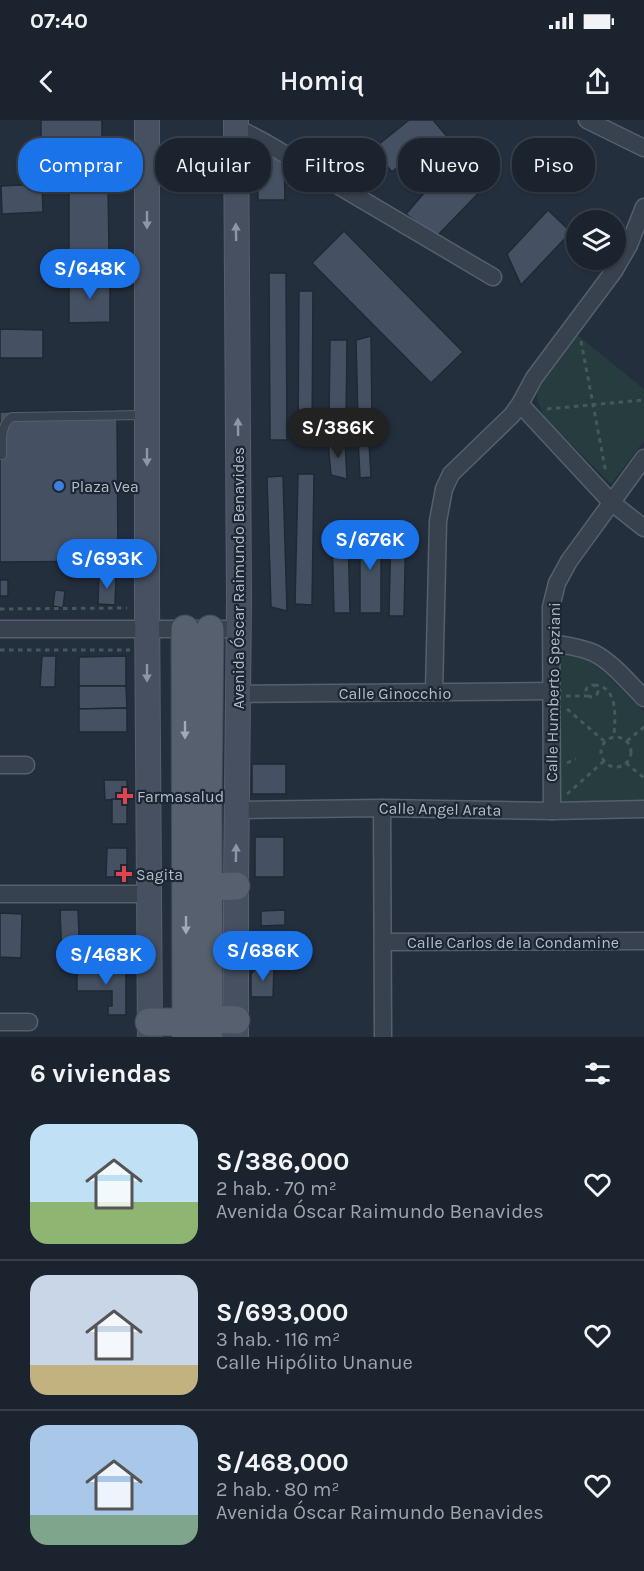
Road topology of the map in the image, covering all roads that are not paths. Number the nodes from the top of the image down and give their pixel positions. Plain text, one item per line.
1 (147, 120) edge
2 (587, 120) edge
3 (236, 124) edge
4 (644, 148) edge
5 (644, 207) edge
6 (147, 258) junction
7 (122, 259) dead end
8 (493, 277) dead end
9 (523, 408) junction
10 (147, 416) junction
11 (2, 455) dead end
12 (644, 458) edge
13 (611, 502) junction
14 (644, 528) edge
15 (0, 629) edge
16 (147, 629) junction
17 (198, 629) junction
18 (239, 629) junction
19 (552, 643) junction
20 (434, 692) junction
21 (238, 694) junction
22 (555, 694) junction
23 (644, 698) edge
24 (0, 765) edge
25 (26, 765) dead end
26 (382, 808) junction
27 (644, 809) edge
28 (237, 810) junction
29 (552, 811) junction
30 (236, 886) junction
31 (209, 887) junction
32 (0, 894) edge
33 (149, 894) junction
34 (644, 941) edge
35 (383, 942) junction
36 (0, 1022) edge
37 (29, 1022) dead end
38 (236, 1028) edge
39 (197, 1029) edge
40 (149, 1030) edge
41 (383, 1037) edge

1 -> 6 main road
2 - 4 street
3 - 8 street
18 -> 3 main road, Avenida Óscar Raimundo Benavides
5 - 9 street
6 - 7 lane
6 - 10 main road
9 - 13 street
9 - 20 street
10 - 11 lane
10 -> 16 main road
12 - 13 street, Calle Humberto Speziani
13 - 14 street
13 - 19 street, Calle Humberto Speziani
15 - 16 street
16 - 17 street
16 -> 33 main road
17 - 18 street
17 - 31 main road, Avenida Óscar Raimundo Benavides
17 -> 39 main road
18 - 21 main road, Avenida Óscar Raimundo Benavides
19 - 22 street, Calle Humberto Speziani
19 - 23 street
20 - 21 street, Calle Ginocchio
20 - 22 street, Calle Ginocchio
21 - 28 main road, Avenida Óscar Raimundo Benavides
22 - 29 street, Calle Humberto Speziani
24 - 25 street
26 - 28 street, Calle Angel Arata
26 - 29 street, Calle Angel Arata
26 - 35 street
27 - 29 street, Calle Angel Arata
30 -> 28 main road, Avenida Óscar Raimundo Benavides
30 - 31 main road
30 - 38 main road, Avenida Óscar Raimundo Benavides
31 - 39 main road, Avenida Óscar Raimundo Benavides
32 - 33 street
33 - 40 main road
34 - 35 street, Calle Carlos de la Condamine
35 - 41 street
36 - 37 street
38 - 39 main road
39 - 40 main road

